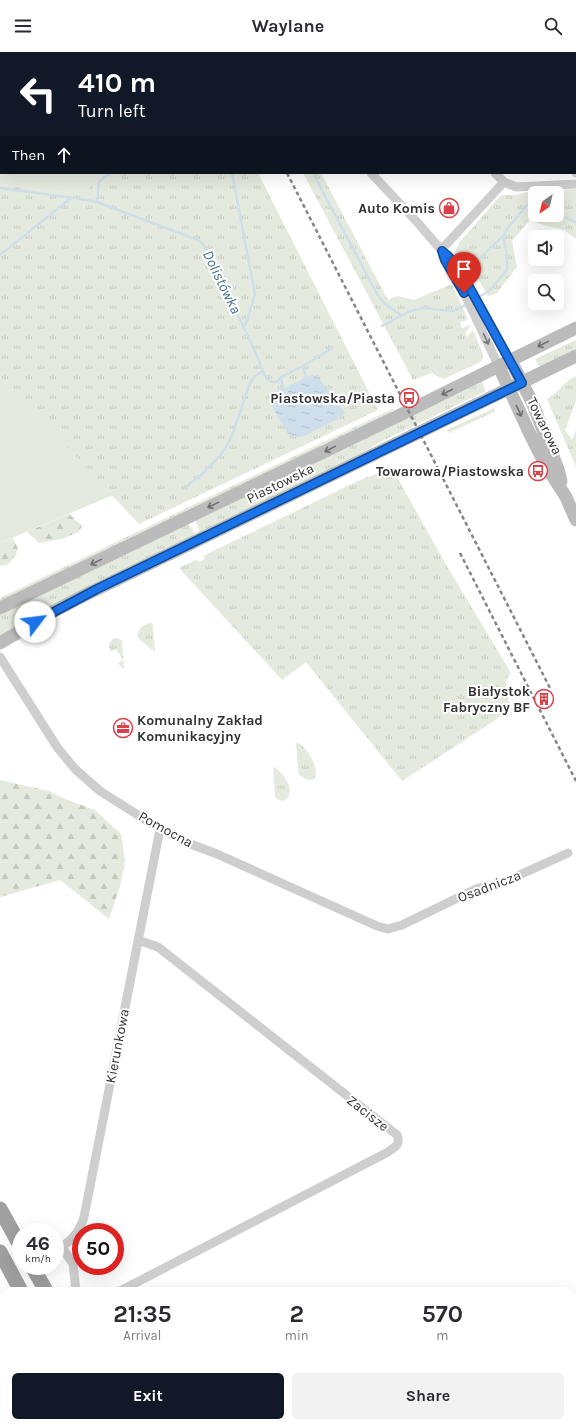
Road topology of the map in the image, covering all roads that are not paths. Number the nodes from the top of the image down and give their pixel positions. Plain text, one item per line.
1 (372, 174) edge
2 (496, 174) edge
3 (504, 182) junction
4 (576, 184) edge
5 (441, 251) junction
6 (477, 309) junction
7 (576, 328) edge
8 (576, 356) edge
9 (511, 361) junction
10 (498, 367) junction
11 (522, 383) junction
12 (509, 390) junction
13 (541, 427) junction
14 (529, 432) junction
15 (566, 497) junction
16 (576, 520) edge
17 (0, 608) edge
18 (0, 643) edge
19 (0, 657) edge
20 (160, 829) junction
21 (568, 853) dead end
22 (388, 929) joint
23 (138, 940) junction
24 (0, 1209) edge
25 (12, 1231) edge
26 (64, 1245) edge
27 (0, 1252) edge
28 (64, 1254) edge
29 (37, 1275) edge
30 (19, 1287) edge
31 (44, 1287) edge
32 (76, 1287) edge
33 (128, 1287) edge

1 - 5 street
2 - 3 street
3 - 4 street
3 - 5 street
5 - 6 street
6 - 9 street
6 -> 10 street
7 -> 9 main road, Piastowska
8 - 11 main road, Piastowska
9 - 10 main road, Piastowska
9 - 11 main road, Towarowa
10 - 12 main road, Towarowa
10 -> 17 main road, Piastowska
11 - 12 main road, Piastowska
11 - 13 main road, Towarowa
12 -> 14 main road, Towarowa
12 - 18 main road, Piastowska
13 - 14 main road
13 - 15 main road, Towarowa
14 - 15 main road, Towarowa
15 - 16 main road, Towarowa
19 - 20 street, Pomocna
20 - 22 street, Pomocna
20 - 23 street, Kierunkowa
21 - 22 street, Osadnicza
23 - 26 street, Kierunkowa
23 - 33 street, Zacisze
24 - 25 highway
27 - 30 highway
28 - 32 street
29 - 31 highway

